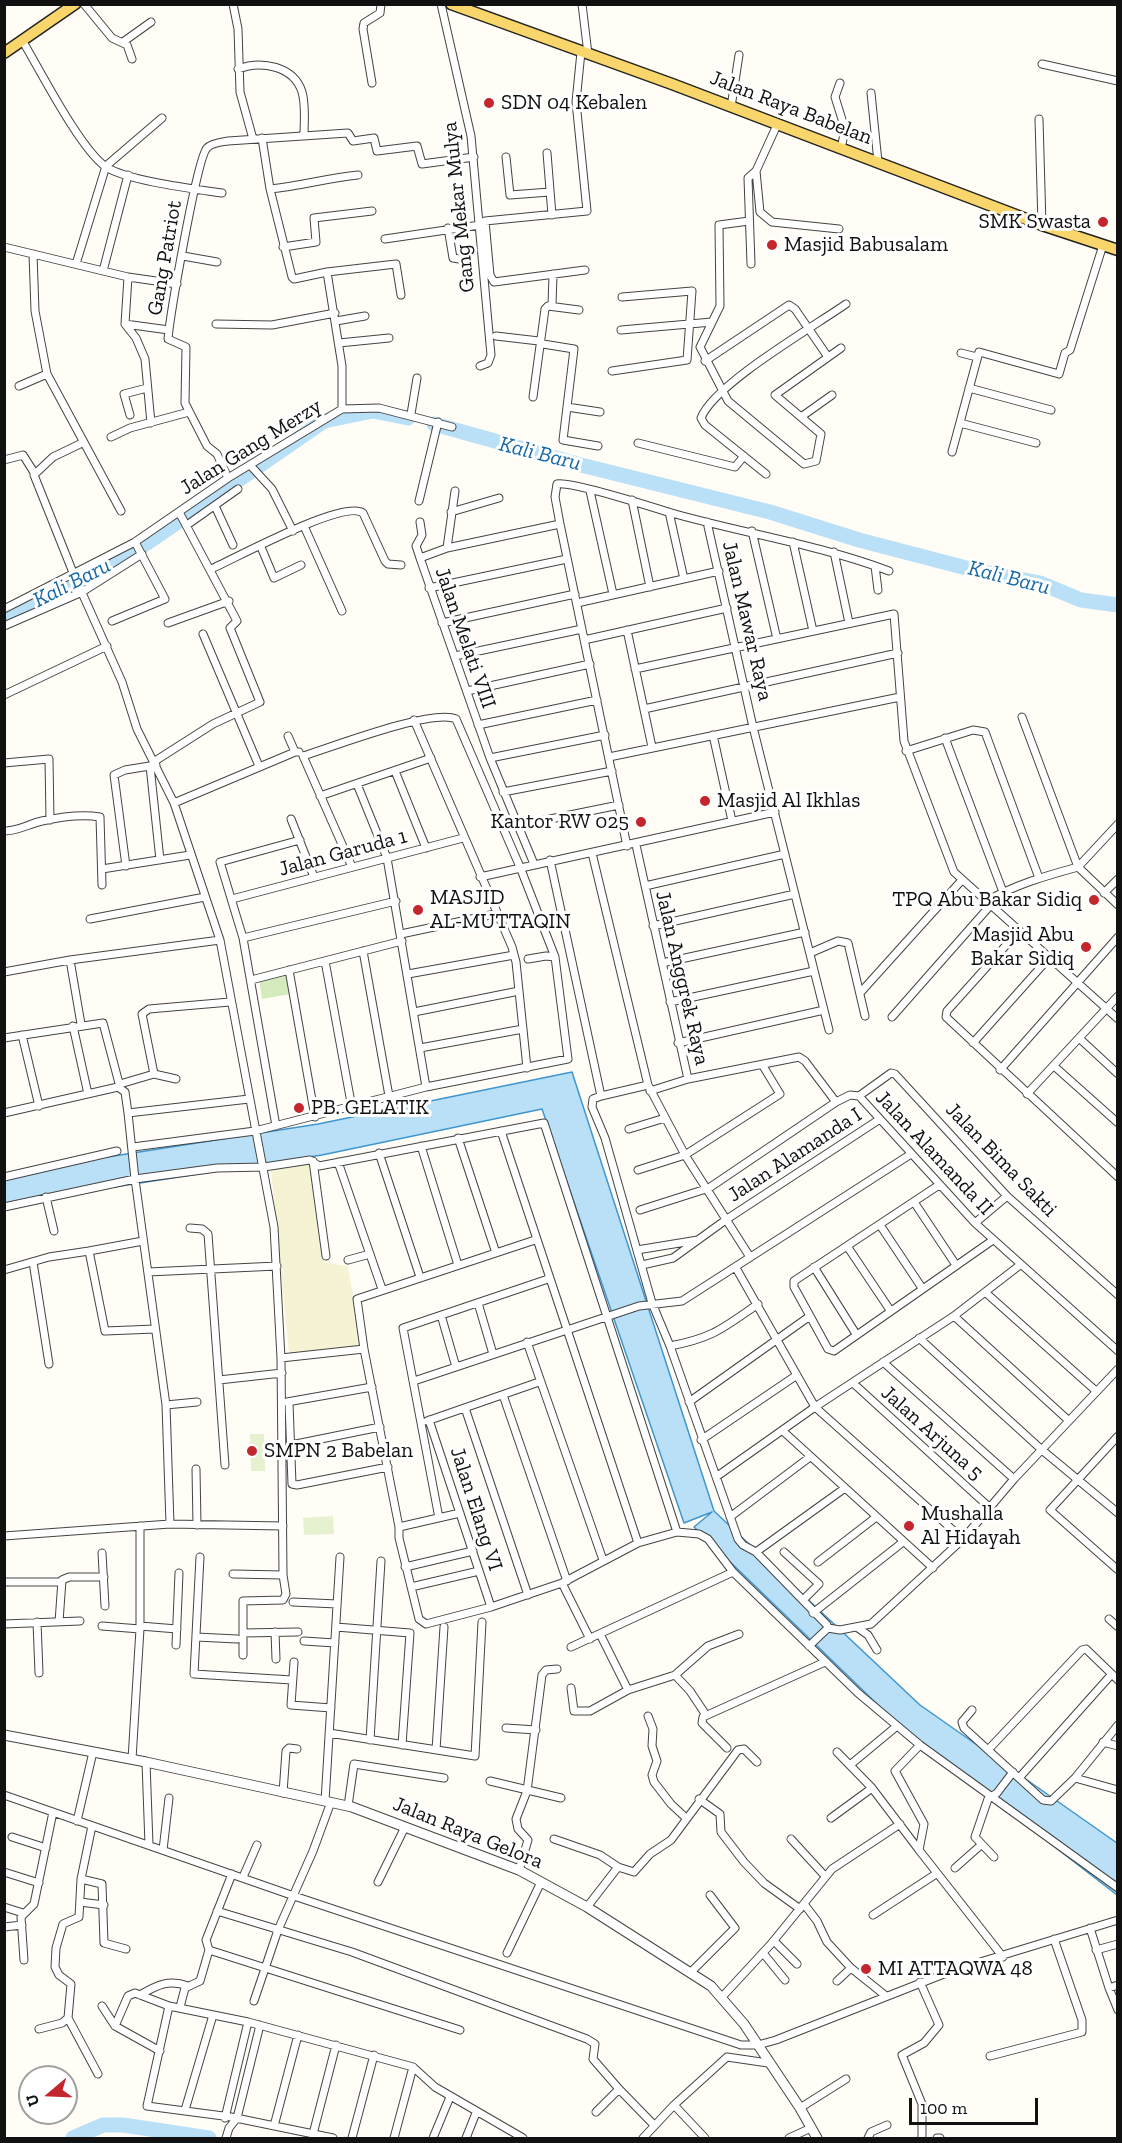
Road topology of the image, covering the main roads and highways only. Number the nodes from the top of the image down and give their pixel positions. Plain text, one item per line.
1 (75, 4) edge
2 (451, 4) edge
3 (4, 52) edge
4 (1118, 250) edge

1 - 3 main road
2 - 4 main road, Jalan Raya Babelan

